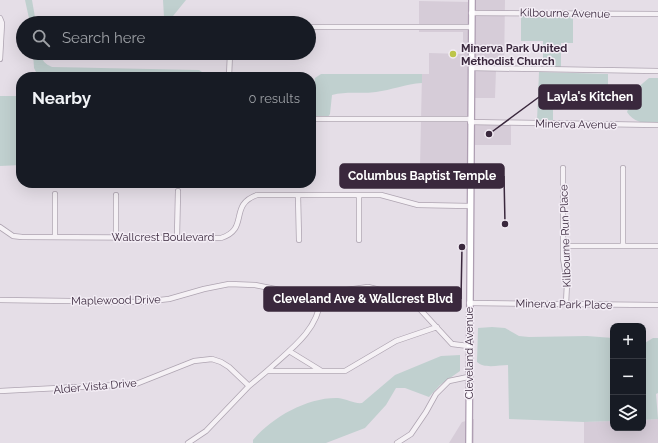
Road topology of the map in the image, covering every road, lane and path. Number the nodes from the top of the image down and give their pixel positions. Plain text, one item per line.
1 (472, 0) edge
2 (471, 13) junction
3 (658, 14) edge
4 (0, 18) edge
5 (316, 27) edge
6 (471, 27) junction
7 (0, 59) edge
8 (230, 60) edge
9 (471, 68) junction
10 (658, 71) edge
11 (229, 72) edge
12 (316, 119) edge
13 (470, 120) junction
14 (658, 125) edge
15 (563, 168) dead end
16 (623, 168) dead end
17 (178, 191) dead end
18 (56, 194) dead end
19 (116, 195) dead end
20 (298, 195) junction
21 (359, 195) junction
22 (470, 206) junction
23 (0, 227) edge
24 (55, 237) junction
25 (116, 237) junction
26 (177, 237) junction
27 (299, 240) dead end
28 (359, 240) dead end
29 (563, 246) junction
30 (623, 246) junction
31 (658, 246) edge
32 (0, 300) edge
33 (320, 301) junction
34 (469, 303) junction
35 (566, 304) junction
36 (658, 305) edge
37 (437, 327) junction
38 (468, 346) junction
39 (289, 351) junction
40 (320, 370) junction
41 (267, 371) junction
42 (468, 377) junction
43 (249, 386) junction
44 (0, 391) edge
45 (188, 443) edge
46 (397, 443) edge
47 (469, 443) edge

1 - 2 main road, Cleveland Avenue
2 - 3 street, Kilbourne Avenue
2 - 6 main road, Cleveland Avenue
4 - 7 street
5 - 6 street
6 - 9 main road, Cleveland Avenue
8 - 11 street
9 - 10 street
9 - 13 main road, Cleveland Avenue
12 - 13 street, Minerva Avenue
13 - 14 street, Minerva Avenue
13 - 22 main road, Cleveland Avenue
15 - 29 street, Kilbourne Run Place
16 - 30 street
17 - 26 street
18 - 24 street
19 - 25 street
20 - 21 street, Wallcrest Boulevard
20 - 26 street, Wallcrest Boulevard
20 - 27 street
21 - 22 street, Wallcrest Boulevard
21 - 28 street
22 - 34 main road, Cleveland Avenue
23 - 24 street, Wallcrest Boulevard
24 - 25 street, Wallcrest Boulevard
25 - 26 street, Wallcrest Boulevard
29 - 30 street
29 - 35 street, Kilbourne Run Place
30 - 31 street
32 - 33 street, Maplewood Drive
33 - 37 street
33 - 39 street
34 - 35 street, Minerva Park Place
34 - 38 main road, Cleveland Avenue
35 - 36 street, Minerva Park Place
37 - 38 street
37 - 40 street
38 - 42 main road, Cleveland Avenue
39 - 40 street
39 - 41 street
40 - 41 street
41 - 43 street
42 - 46 street
42 - 47 main road, Cleveland Avenue
43 - 44 street, Alder Vista Drive
43 - 45 street

